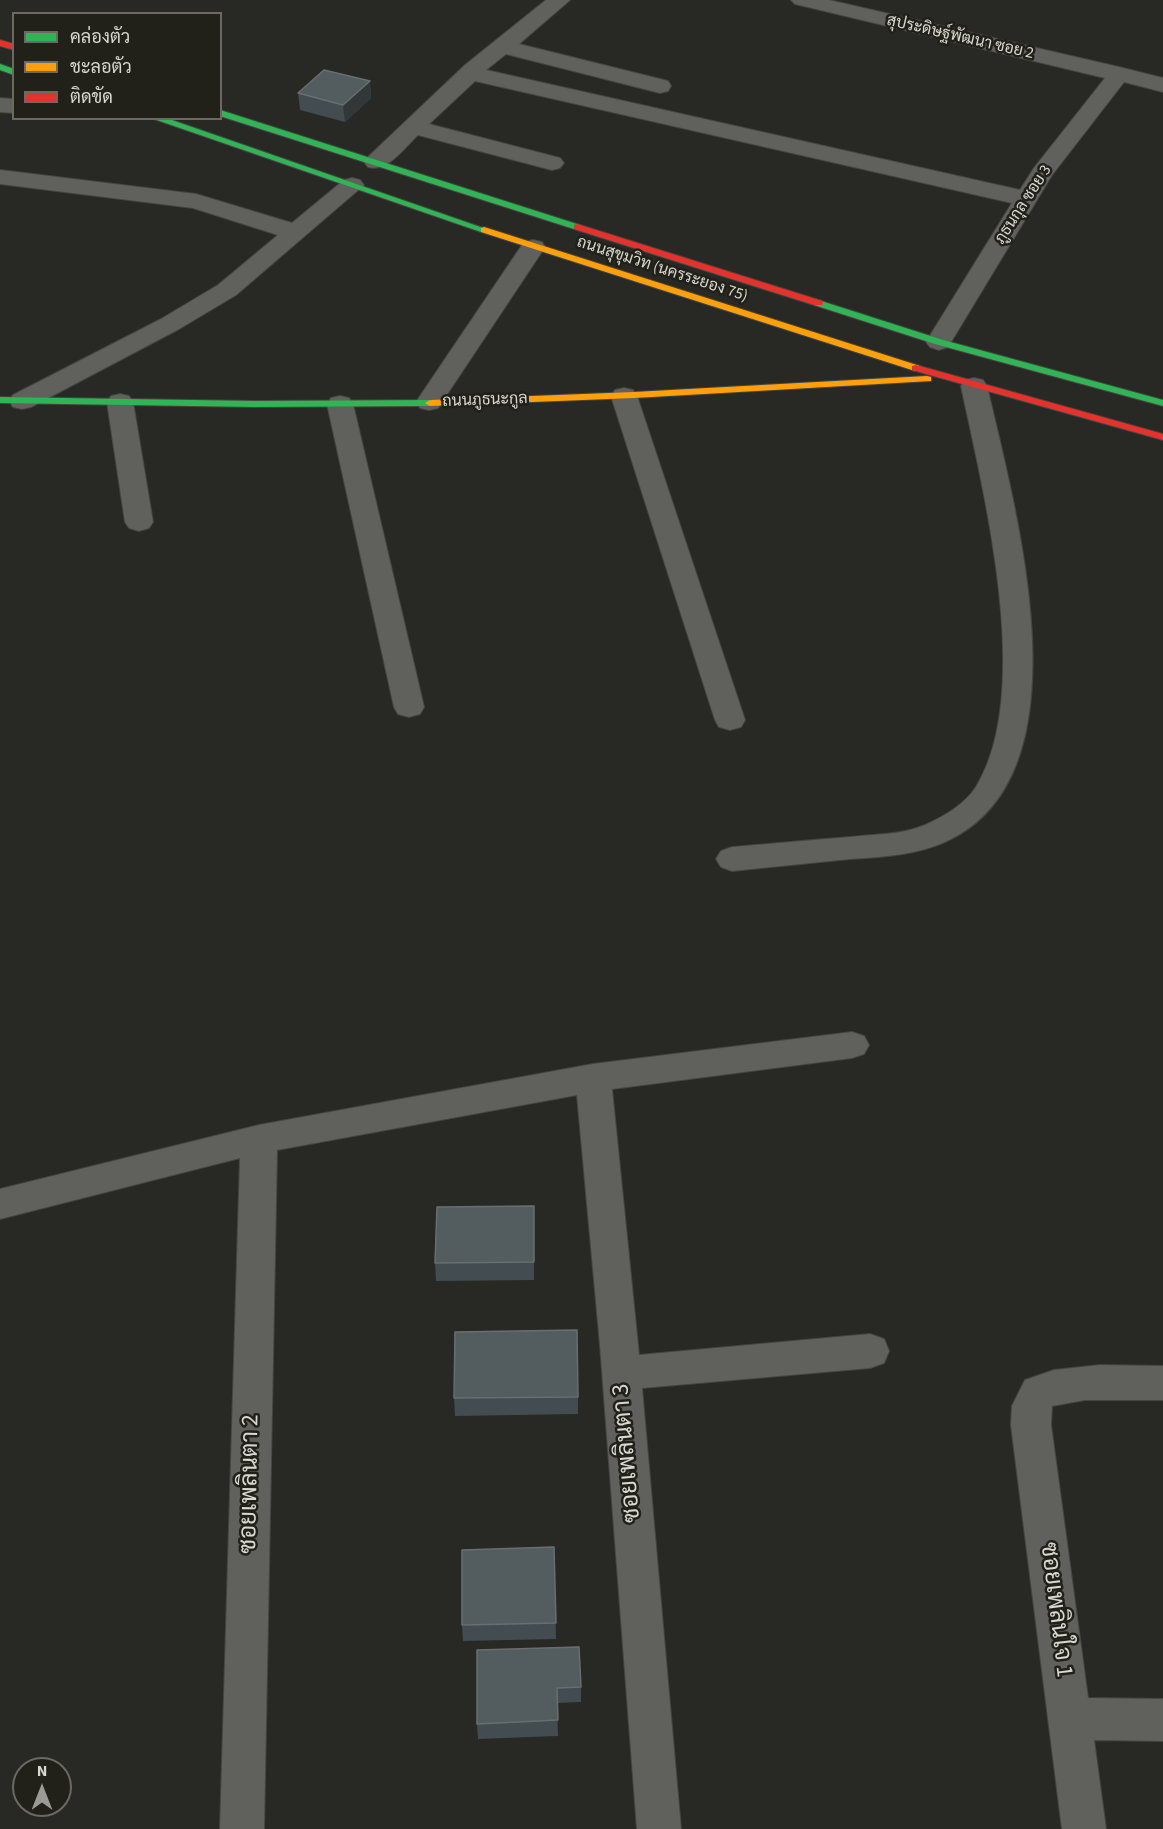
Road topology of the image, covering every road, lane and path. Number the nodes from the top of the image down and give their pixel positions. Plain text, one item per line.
1 (559, 0) edge
2 (802, 0) edge
3 (502, 46) junction
4 (470, 74) junction
5 (1119, 74) junction
6 (1163, 85) edge
7 (660, 86) dead end
8 (222, 114) edge
9 (161, 120) edge
10 (415, 127) junction
11 (376, 162) junction
12 (552, 163) dead end
13 (0, 177) edge
14 (352, 185) junction
15 (1026, 199) junction
16 (295, 232) junction
17 (533, 247) junction
18 (939, 342) junction
19 (960, 382) junction
20 (624, 396) junction
21 (11, 400) edge
22 (120, 402) junction
23 (429, 402) junction
24 (1163, 403) edge
25 (340, 404) junction
26 (1163, 436) edge
27 (139, 522) dead end
28 (409, 707) dead end
29 (730, 720) dead end
30 (732, 859) dead end
31 (852, 1045) dead end
32 (593, 1078) junction
33 (259, 1139) junction
34 (0, 1204) edge
35 (870, 1351) dead end
36 (621, 1373) junction
37 (1163, 1383) edge
38 (1069, 1719) junction
39 (1163, 1720) edge
40 (242, 1829) edge
41 (659, 1829) edge
42 (1084, 1829) edge

1 - 3 street
2 - 5 street, สุประดิษฐ์พัฒนา ซอย 2
3 - 4 street
3 - 7 street
4 - 10 street
4 - 15 street
5 - 6 street, สุประดิษฐ์พัฒนา ซอย 2
5 - 15 street, ภูธนกุล ซอย 3
8 - 11 street, ถนนสุขุมวิท (นครระยอง 75)
9 - 14 street, ถนนสุขุมวิท (นครระยอง 75)
10 - 11 street
10 - 12 street
11 - 18 street, ถนนสุขุมวิท (นครระยอง 75)
13 - 16 street
14 - 16 street, ถนนภูธนะกูล
14 - 17 street, ถนนสุขุมวิท (นครระยอง 75)
15 - 18 street, ภูธนกุล ซอย 3
16 - 21 street, ถนนภูธนะกูล
17 - 19 street, ถนนสุขุมวิท (นครระยอง 75)
17 - 23 street
18 - 24 street, ถนนสุขุมวิท (นครระยอง 75)
19 - 20 street, ถนนภูธนะกูล
19 - 26 street, ถนนสุขุมวิท (นครระยอง 75)
19 - 30 street
20 - 23 street, ถนนภูธนะกูล
20 - 29 street
21 - 22 street, ถนนภูธนะกูล
22 - 25 street, ถนนภูธนะกูล
22 - 27 street
23 - 25 street, ถนนภูธนะกูล
25 - 28 street
31 - 32 street
32 - 33 street
32 - 36 street, ซอยเพลินตา 3
33 - 34 street
33 - 40 street, ซอยเพลินตา 2
35 - 36 street
36 - 41 street, ซอยเพลินตา 3
37 - 38 street, ซอยเพลินใจ 1
38 - 39 street
38 - 42 street, ซอยเพลินใจ 1

